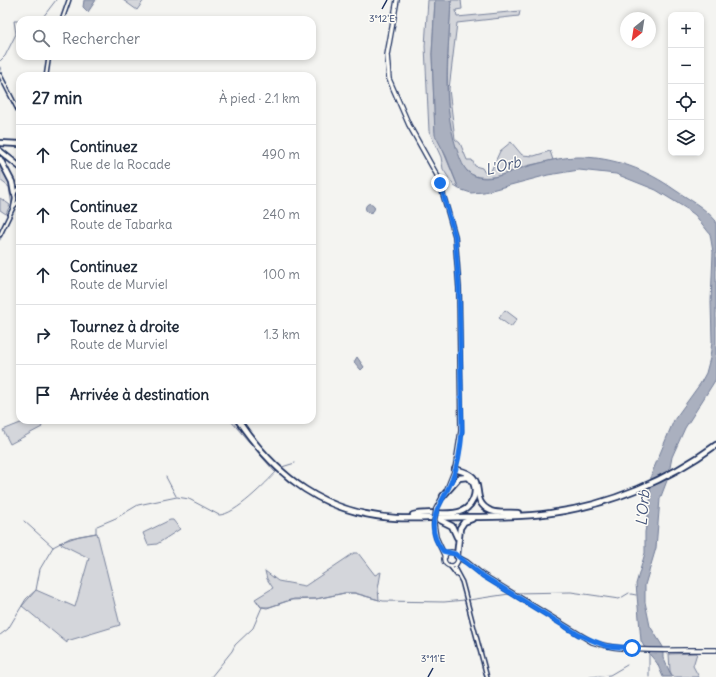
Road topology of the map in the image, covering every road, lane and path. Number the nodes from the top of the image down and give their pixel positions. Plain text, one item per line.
1 (69, 0) edge
2 (397, 0) edge
3 (63, 16) edge
4 (48, 60) edge
5 (47, 72) edge
6 (0, 75) edge
7 (16, 106) edge
8 (0, 143) edge
9 (16, 144) edge
10 (0, 148) edge
11 (0, 151) edge
12 (0, 159) edge
13 (16, 161) edge
14 (16, 165) edge
15 (16, 187) edge
16 (16, 196) edge
17 (15, 199) joint
18 (16, 205) edge
19 (13, 208) junction
20 (0, 235) edge
21 (241, 424) edge
22 (244, 424) edge
23 (716, 442) edge
24 (716, 445) edge
25 (678, 468) junction
26 (456, 469) junction
27 (642, 486) junction
28 (443, 496) junction
29 (518, 513) junction
30 (510, 516) junction
31 (411, 517) junction
32 (443, 551) junction
33 (450, 553) junction
34 (457, 556) junction
35 (446, 557) junction
36 (456, 564) junction
37 (469, 564) junction
38 (450, 566) junction
39 (460, 578) junction
40 (716, 650) edge
41 (487, 677) edge

1 - 3 street
2 - 26 main road
4 - 5 street
6 - 7 street
8 - 9 highway
10 - 13 highway
11 - 14 highway
12 - 15 highway
16 - 17 street
17 - 19 street
18 - 19 street
19 - 20 street
21 - 31 highway
22 - 31 highway
23 - 25 highway
24 - 25 highway
25 - 27 highway
26 - 28 main road
26 - 29 highway
27 - 29 highway
27 - 30 highway
28 - 31 highway
28 - 32 main road, bridge
29 - 31 highway
30 - 31 highway
30 - 34 highway
31 - 33 highway
32 - 33 main road
32 - 35 main road
33 - 34 main road
33 - 35 main road
34 - 36 main road
34 - 37 main road
35 - 38 main road
36 - 37 main road
36 - 38 main road
36 - 39 street
37 - 40 main road
38 - 39 street
39 - 41 street

